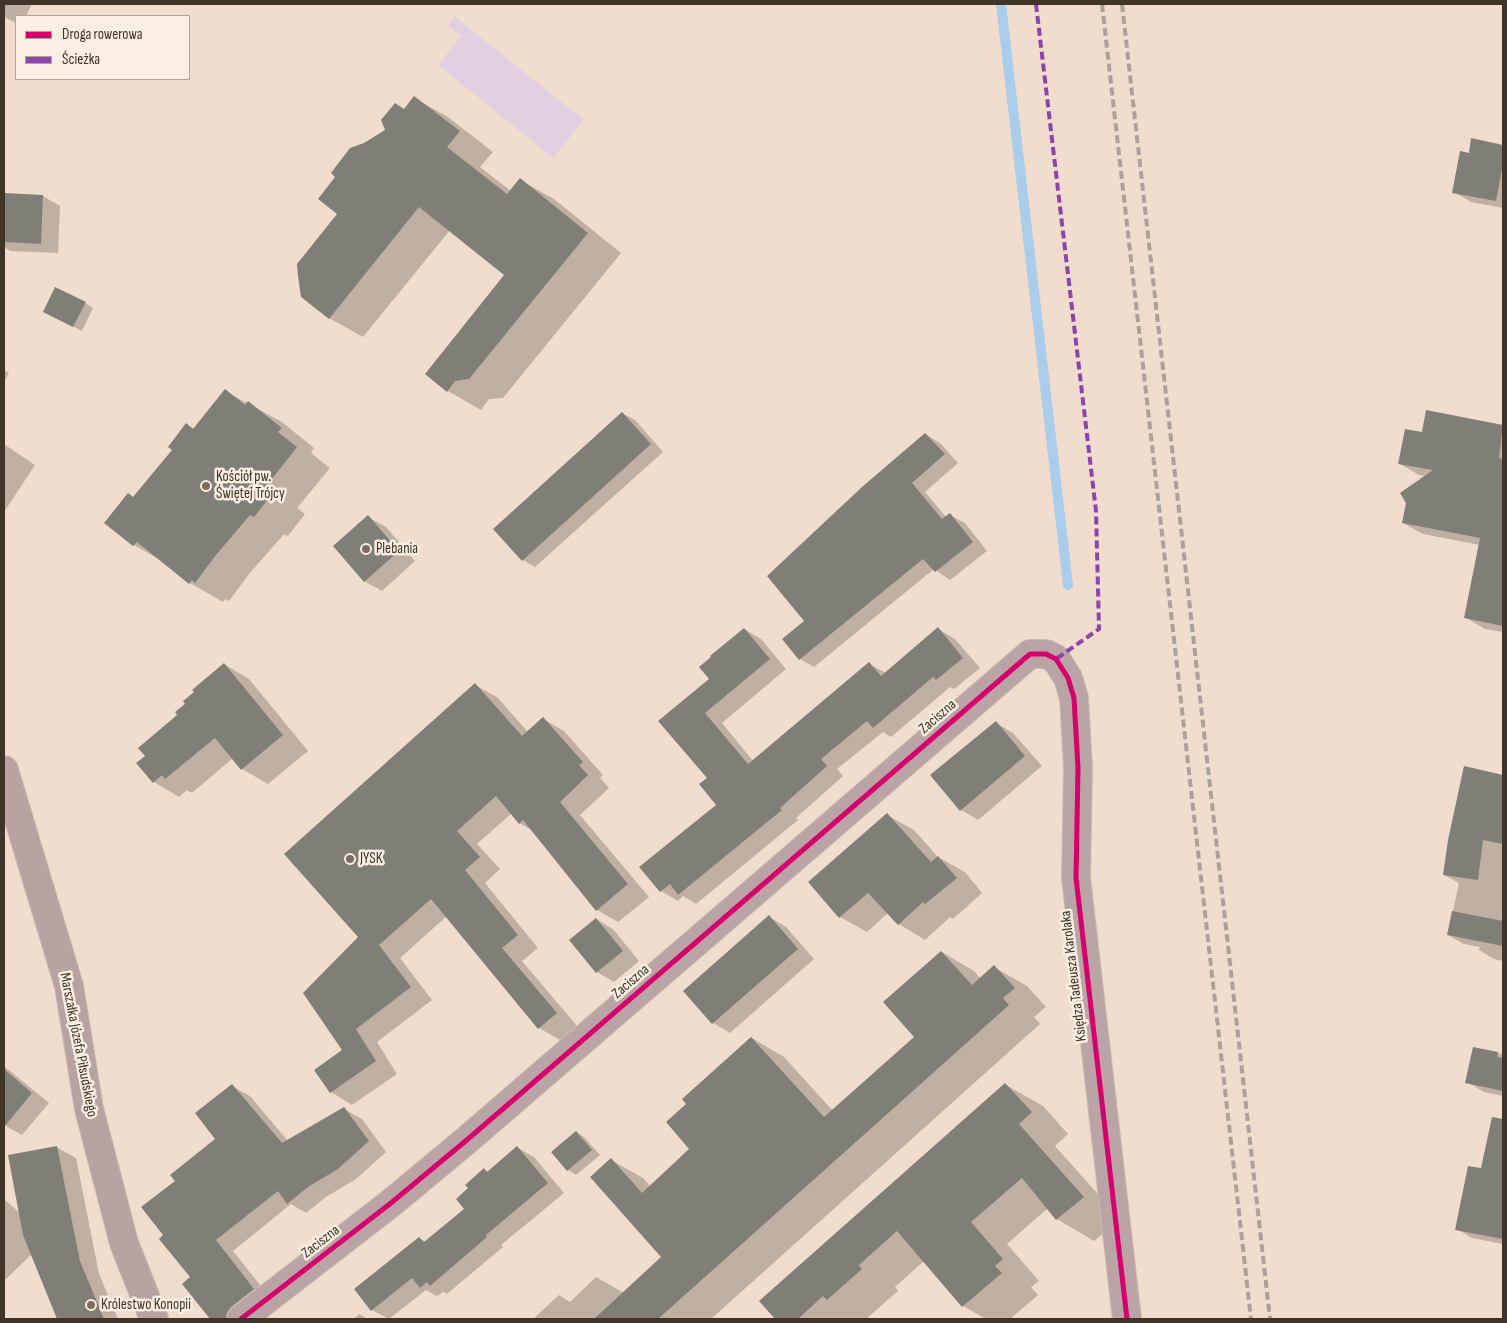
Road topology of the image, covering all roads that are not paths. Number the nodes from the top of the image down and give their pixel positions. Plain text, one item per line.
1 (1030, 654) joint
2 (4, 770) edge
3 (154, 1319) edge
4 (241, 1319) edge
5 (1126, 1319) edge

1 - 4 street, Zaciszna
1 - 5 street, Księdza Tadeusza Karolaka
2 - 3 main road, Marszałka Józefa Piłsudskiego

